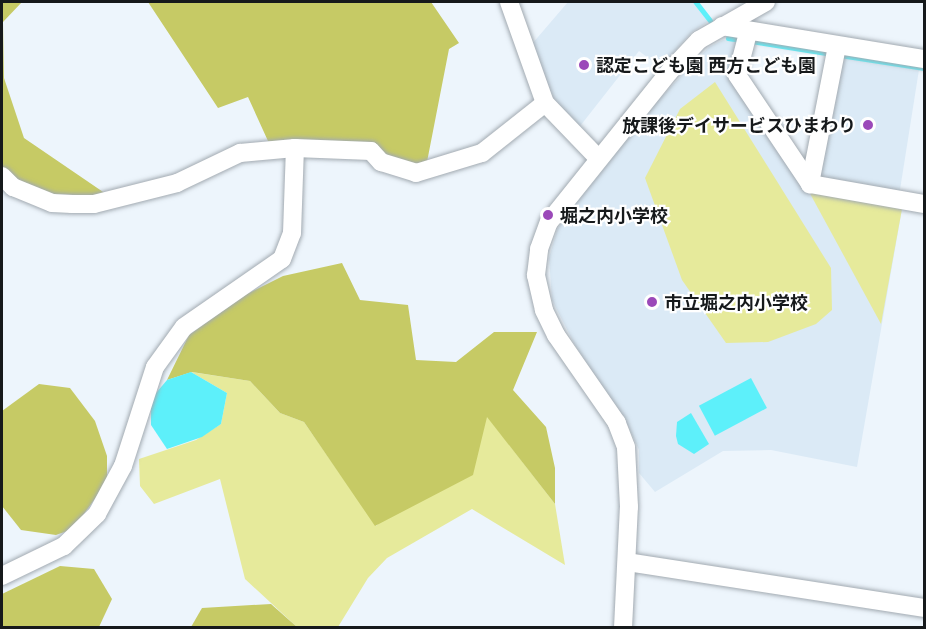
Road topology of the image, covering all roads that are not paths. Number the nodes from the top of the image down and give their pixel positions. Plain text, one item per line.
1 (509, 2) edge
2 (766, 2) edge
3 (722, 26) junction
4 (746, 37) junction
5 (836, 52) junction
6 (924, 59) edge
7 (546, 103) junction
8 (295, 148) junction
9 (598, 158) junction
10 (2, 176) edge
11 (810, 184) junction
12 (924, 204) edge
13 (627, 562) junction
14 (2, 576) edge
15 (924, 608) edge
16 (624, 627) edge

1 - 7 street
2 - 3 street
3 - 4 street
3 - 9 street
4 - 5 street
4 - 11 street
5 - 6 street
5 - 11 street
7 - 8 street
7 - 9 street
8 - 10 street
8 - 14 street
9 - 13 street
11 - 12 street
13 - 15 street
13 - 16 street

